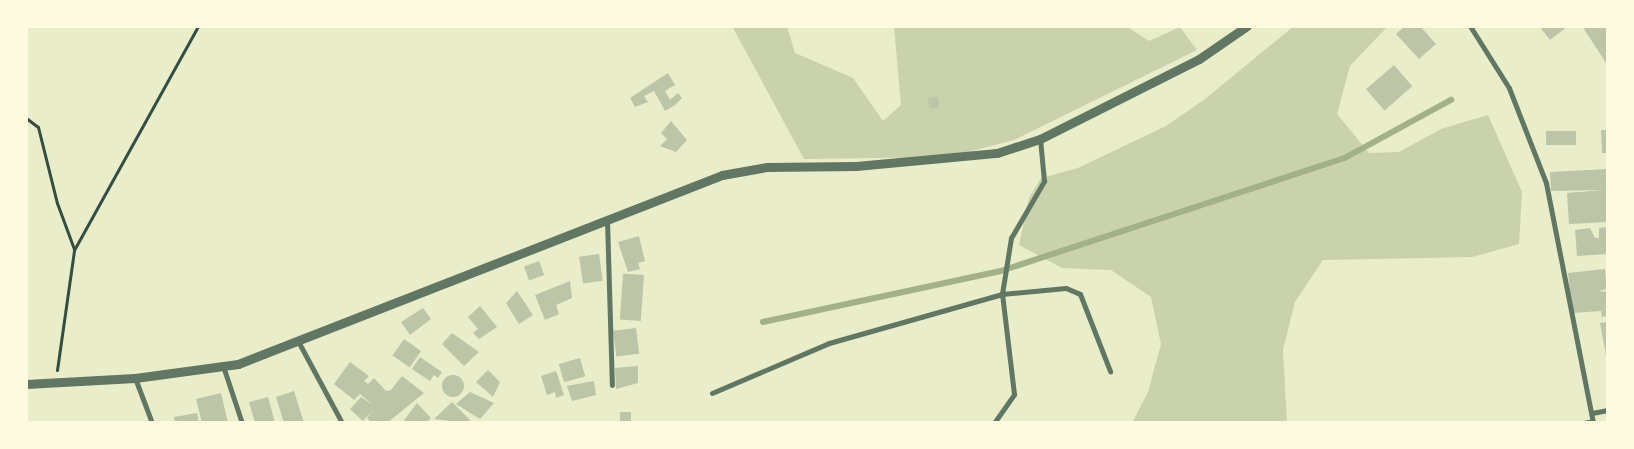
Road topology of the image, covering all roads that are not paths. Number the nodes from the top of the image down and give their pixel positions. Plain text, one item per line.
1 (1247, 26) edge
2 (1470, 26) edge
3 (1040, 139) junction
4 (607, 219) junction
5 (1002, 294) junction
6 (299, 343) junction
7 (222, 366) junction
8 (1110, 371) dead end
9 (135, 378) junction
10 (26, 384) edge
11 (612, 385) dead end
12 (712, 393) dead end
13 (1608, 410) edge
14 (1592, 413) junction
15 (1593, 422) edge
16 (152, 423) edge
17 (242, 423) edge
18 (342, 423) edge
19 (994, 423) edge
20 (1584, 423) edge

1 - 3 street
2 - 14 street
3 - 4 street
3 - 5 street
4 - 6 street
4 - 11 street
5 - 8 street
5 - 12 street
5 - 19 street
6 - 7 street
6 - 18 street
7 - 9 street
7 - 17 street
9 - 10 street
9 - 16 street
13 - 14 street
14 - 15 street
15 - 20 street

